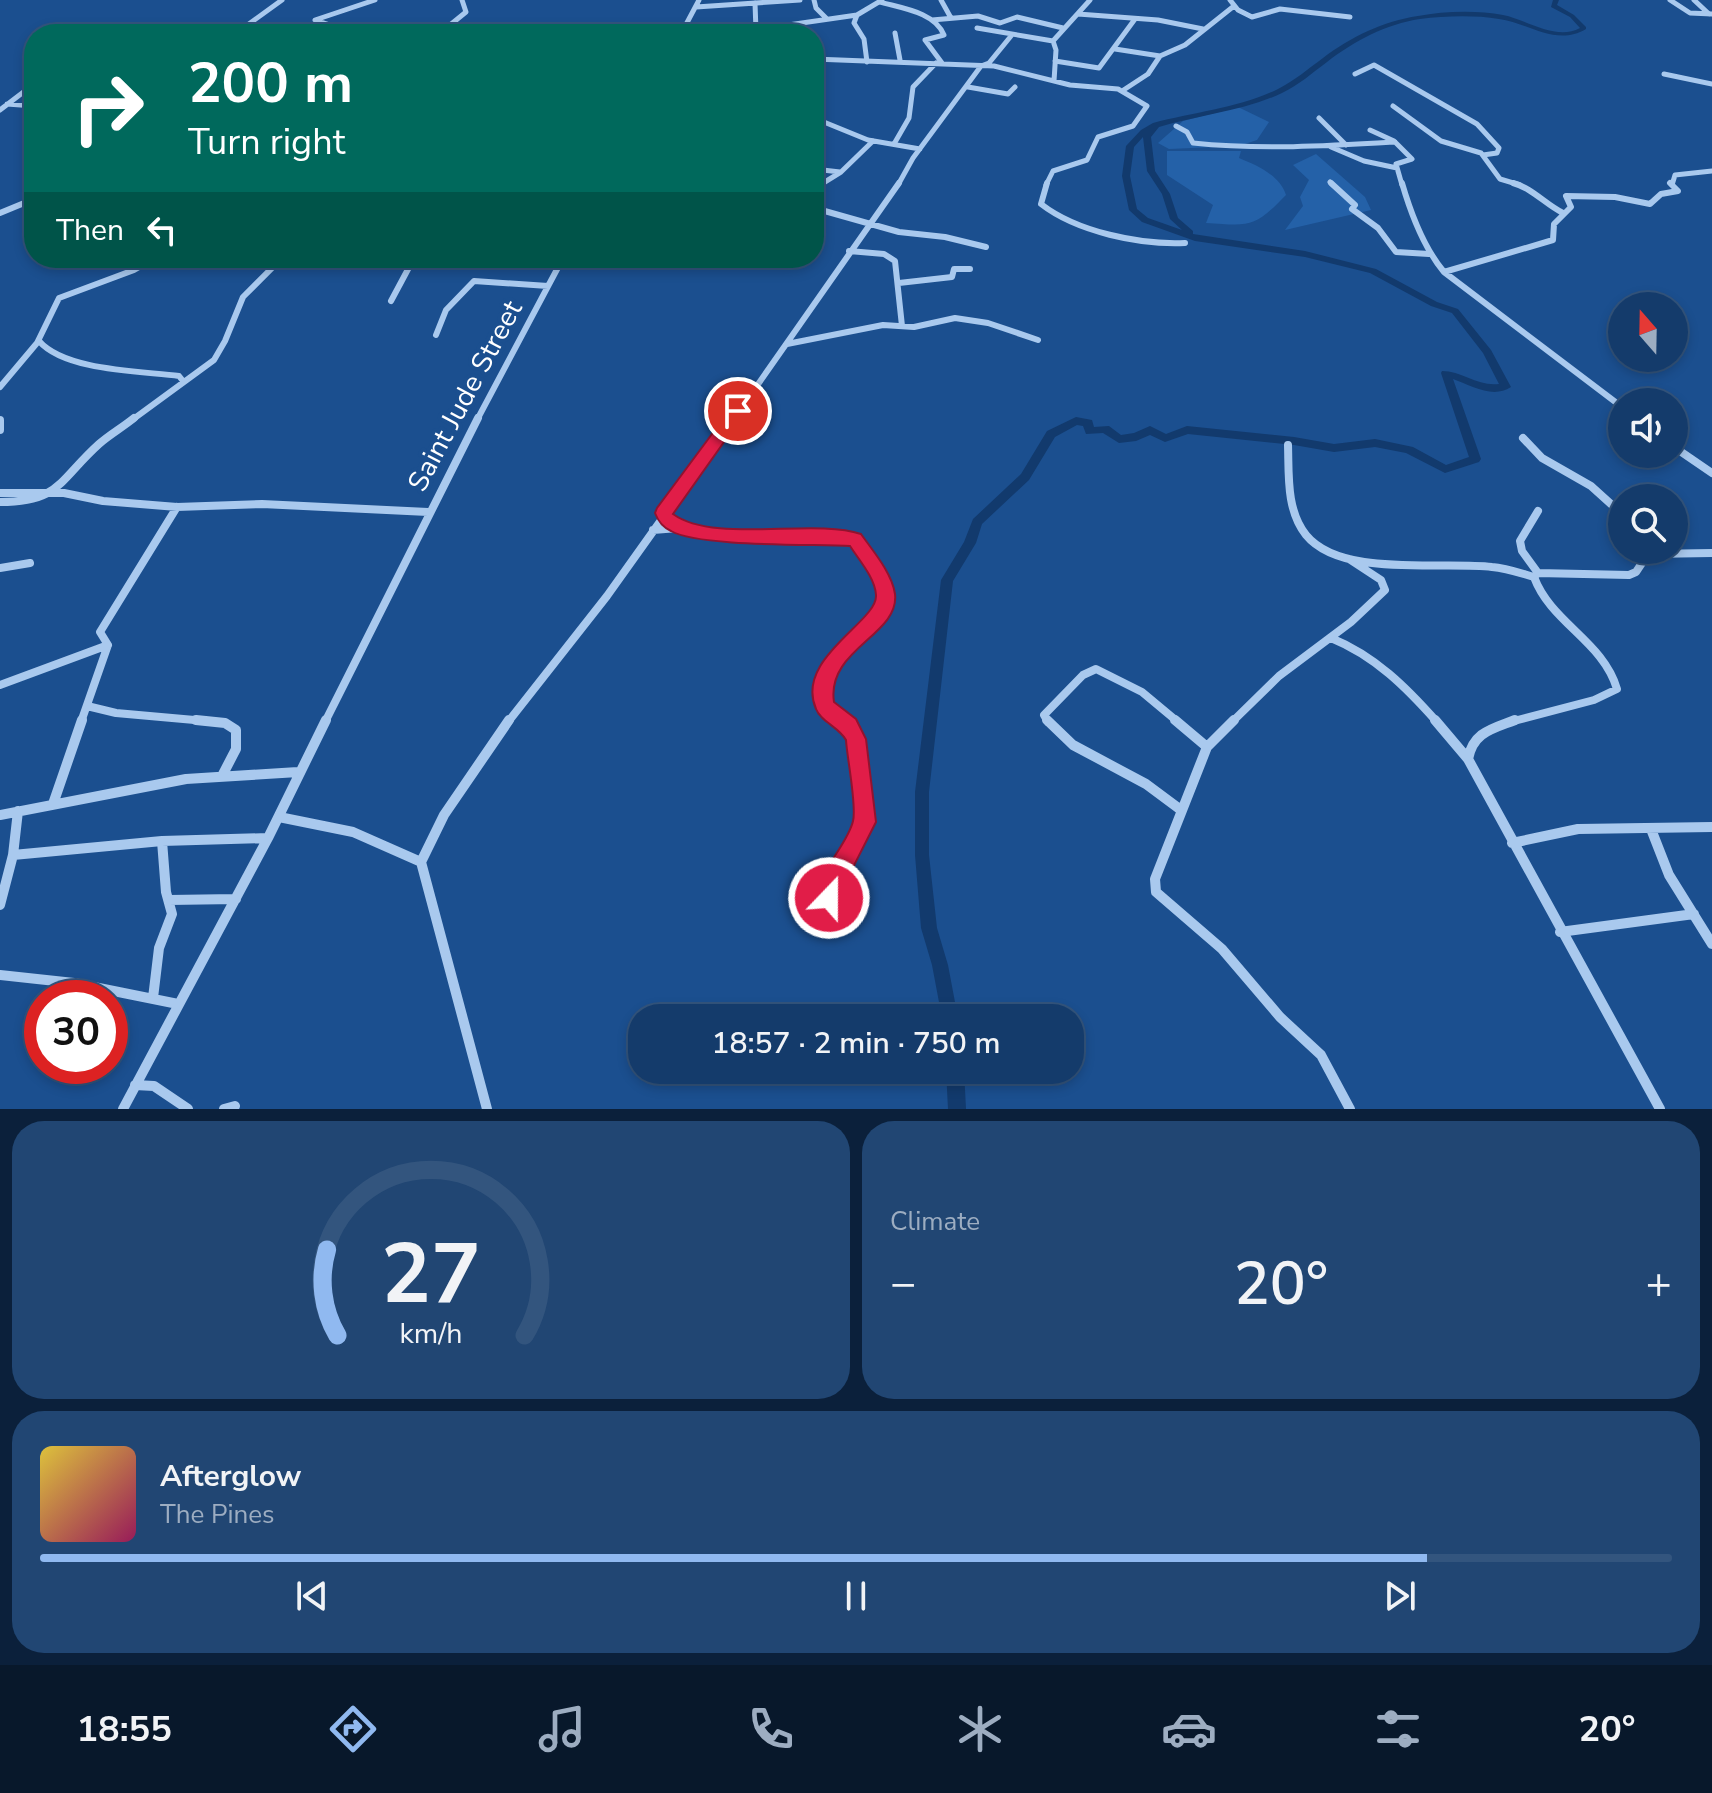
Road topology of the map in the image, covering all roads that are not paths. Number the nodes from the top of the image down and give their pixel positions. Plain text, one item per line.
1 (282, 0) edge
2 (375, 0) edge
3 (462, 0) edge
4 (699, 0) edge
5 (800, 0) edge
6 (814, 0) edge
7 (941, 0) edge
8 (1090, 0) edge
9 (1230, 0) edge
10 (1670, 0) edge
11 (1694, 0) edge
12 (881, 1) edge
13 (755, 3) junction
14 (1234, 6) junction
15 (696, 7) junction
16 (1078, 14) junction
17 (1711, 14) edge
18 (857, 15) junction
19 (1350, 17) dead end
20 (951, 18) junction
21 (827, 19) junction
22 (1135, 19) junction
23 (932, 20) junction
24 (249, 24) edge
25 (327, 24) edge
26 (451, 24) edge
27 (687, 24) edge
28 (756, 24) edge
29 (796, 24) edge
30 (977, 28) dead end
31 (1063, 28) junction
32 (1203, 29) junction
33 (895, 33) dead end
34 (1011, 36) junction
35 (1053, 41) junction
36 (1115, 49) junction
37 (1160, 56) junction
38 (824, 60) edge
39 (900, 60) junction
40 (1055, 61) junction
41 (867, 62) junction
42 (939, 63) junction
43 (981, 66) junction
44 (1355, 74) dead end
45 (1664, 74) dead end
46 (1054, 81) junction
47 (1712, 84) edge
48 (968, 87) junction
49 (1015, 87) dead end
50 (24, 91) edge
51 (1122, 91) junction
52 (6, 104) junction
53 (24, 105) edge
54 (1393, 106) dead end
55 (0, 110) edge
56 (1319, 118) dead end
57 (824, 122) edge
58 (1176, 126) dead end
59 (1370, 130) dead end
60 (873, 141) junction
61 (1395, 142) junction
62 (894, 144) junction
63 (1346, 145) junction
64 (1330, 146) junction
65 (920, 149) junction
66 (1483, 155) junction
67 (1397, 168) junction
68 (824, 170) edge
69 (1712, 171) edge
70 (841, 172) junction
71 (824, 182) edge
72 (1330, 182) dead end
73 (24, 203) edge
74 (824, 211) edge
75 (0, 213) edge
76 (1563, 213) junction
77 (872, 224) junction
78 (1185, 243) dead end
79 (986, 247) dead end
80 (849, 251) junction
81 (1429, 254) junction
82 (138, 268) edge
83 (274, 268) edge
84 (409, 268) edge
85 (558, 268) edge
86 (970, 269) dead end
87 (1444, 272) junction
88 (899, 283) junction
89 (548, 286) junction
90 (391, 301) dead end
91 (902, 326) junction
92 (436, 335) dead end
93 (1038, 340) dead end
94 (39, 341) junction
95 (787, 344) junction
96 (183, 381) junction
97 (0, 387) edge
98 (1608, 396) edge
99 (0, 420) edge
100 (0, 430) edge
101 (1523, 438) dead end
102 (1288, 445) dead end
103 (1688, 456) edge
104 (1709, 470) edge
105 (0, 491) edge
106 (54, 492) junction
107 (1608, 501) edge
108 (0, 502) edge
109 (177, 507) junction
110 (1538, 511) dead end
111 (428, 512) junction
112 (663, 513) junction
113 (678, 528) junction
114 (653, 530) junction
115 (1688, 553) edge
116 (1712, 553) edge
117 (1349, 559) junction
118 (30, 563) dead end
119 (1640, 564) edge
120 (0, 568) edge
121 (1536, 575) junction
122 (1331, 638) junction
123 (108, 645) junction
124 (0, 685) edge
125 (87, 706) junction
126 (1207, 747) junction
127 (1468, 759) junction
128 (298, 772) junction
129 (222, 776) junction
130 (53, 804) junction
131 (1181, 810) junction
132 (18, 811) junction
133 (0, 815) edge
134 (279, 817) junction
135 (1712, 827) edge
136 (1651, 829) junction
137 (268, 838) junction
138 (162, 841) junction
139 (1512, 843) junction
140 (13, 855) junction
141 (421, 862) junction
142 (3, 882) edge
143 (236, 899) junction
144 (169, 900) junction
145 (0, 905) edge
146 (830, 914) dead end
147 (1694, 914) junction
148 (1560, 932) junction
149 (1712, 944) edge
150 (0, 975) edge
151 (153, 998) junction
152 (178, 1004) junction
153 (135, 1085) junction
154 (123, 1109) edge
155 (188, 1109) edge
156 (487, 1109) edge
157 (1350, 1109) edge
158 (1660, 1109) edge

1 - 24 street
2 - 25 street
3 - 26 street
4 - 15 street
5 - 13 street
6 - 21 street
7 - 20 street
8 - 16 street
9 - 14 street
10 - 17 street
11 - 17 street
12 - 18 street
12 - 23 street
13 - 15 street
13 - 28 street
14 - 19 street
14 - 32 street
15 - 27 street
16 - 22 street
16 - 31 street
18 - 21 street
18 - 41 street
20 - 23 street
20 - 31 street
21 - 29 street
22 - 32 street
22 - 36 street
23 - 42 street
30 - 34 street
31 - 35 street
32 - 37 street
33 - 39 street
34 - 35 street
34 - 43 street
35 - 40 street
36 - 37 street
36 - 40 street
37 - 51 street
38 - 41 street
39 - 41 street
39 - 42 street
40 - 46 street
42 - 43 street
42 - 62 street
43 - 46 street
43 - 48 street
44 - 66 street
45 - 47 street
46 - 51 street
48 - 49 street
48 - 65 street
50 - 52 street
51 - 78 street
52 - 53 street
52 - 55 street
54 - 66 street
56 - 63 street
57 - 60 street
58 - 64 street
59 - 61 street
60 - 62 street
60 - 70 street
61 - 63 street
61 - 67 street
62 - 65 street
63 - 64 street
64 - 67 street
65 - 77 street
66 - 76 street
67 - 81 street
68 - 70 street
69 - 76 street
70 - 71 street
72 - 81 street
73 - 75 street
74 - 77 street
76 - 87 street
77 - 79 street
77 - 80 street
80 - 88 street
80 - 95 street
81 - 87 street
82 - 94 street
83 - 96 street
84 - 90 street
85 - 89 street, Saint Jude Street
86 - 88 street
87 - 98 street
88 - 91 street
89 - 92 street
89 - 111 street, Saint Jude Street
91 - 93 street
91 - 95 street
94 - 96 street
94 - 97 street
95 - 112 street
96 - 106 street
99 - 100 street
101 - 107 street
102 - 117 street
103 - 104 street
105 - 106 street
106 - 108 street
106 - 109 street
109 - 111 street
109 - 123 street
110 - 121 street
111 - 128 street, Saint Jude Street
112 - 113 street
112 - 114 street
113 - 114 street
113 - 146 street
114 - 141 street
115 - 116 street
117 - 121 street
117 - 122 street
118 - 120 street
119 - 121 street
121 - 127 street
122 - 126 street
122 - 127 street
123 - 124 street
123 - 125 street
125 - 129 street
125 - 130 street
126 - 131 street
126 - 131 street
127 - 139 street
128 - 129 street
128 - 134 street, Saint Jude Street
129 - 130 street
130 - 132 street
131 - 157 street
132 - 133 street
132 - 140 street
134 - 137 street, Saint Jude Street
134 - 141 street
135 - 136 street
136 - 139 street
136 - 147 street
137 - 138 street
137 - 143 street, Saint Jude Street
138 - 140 street
138 - 144 street
139 - 148 street
140 - 142 street
141 - 156 street
142 - 145 street
143 - 144 street
143 - 152 street, Saint Jude Street
144 - 151 street
147 - 148 street
147 - 149 street
148 - 158 street
150 - 151 street
151 - 152 street
152 - 153 street, Saint Jude Street
153 - 154 street, Saint Jude Street
153 - 155 street

